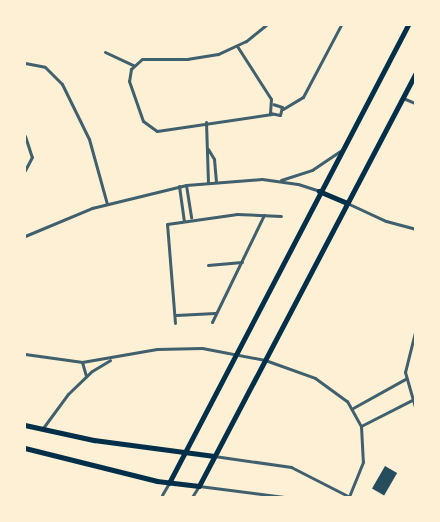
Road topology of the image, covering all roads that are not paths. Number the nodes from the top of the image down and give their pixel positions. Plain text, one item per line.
1 (266, 25) edge
2 (341, 25) edge
3 (408, 25) edge
4 (237, 46) junction
5 (105, 52) dead end
6 (25, 63) edge
7 (133, 65) junction
8 (415, 74) edge
9 (403, 98) junction
10 (415, 103) edge
11 (273, 104) junction
12 (283, 109) junction
13 (272, 114) junction
14 (206, 122) junction
15 (25, 136) edge
16 (208, 148) junction
17 (340, 152) junction
18 (25, 170) edge
19 (280, 180) junction
20 (216, 181) junction
21 (208, 182) junction
22 (186, 185) junction
23 (179, 186) junction
24 (320, 191) junction
25 (347, 203) junction
26 (107, 204) junction
27 (264, 214) junction
28 (281, 216) dead end
29 (191, 218) junction
30 (184, 220) junction
31 (415, 229) edge
32 (25, 236) edge
33 (242, 262) junction
34 (208, 265) dead end
35 (216, 313) junction
36 (176, 315) junction
37 (212, 322) dead end
38 (175, 323) dead end
39 (415, 332) edge
40 (237, 353) junction
41 (25, 354) edge
42 (113, 358) junction
43 (265, 360) junction
44 (82, 362) junction
45 (86, 376) junction
46 (405, 379) junction
47 (412, 400) junction
48 (415, 407) edge
49 (353, 408) junction
50 (25, 424) edge
51 (361, 426) junction
52 (42, 428) junction
53 (25, 448) edge
54 (186, 452) junction
55 (214, 456) junction
56 (169, 483) junction
57 (198, 486) junction
58 (162, 495) dead end
59 (192, 497) edge
60 (284, 497) edge
61 (349, 497) edge

1 - 4 street
2 - 12 street
3 - 17 main road
4 - 7 street
4 - 11 street
5 - 7 street
6 - 26 street
7 - 14 street
8 - 9 main road
9 - 10 street
9 - 25 main road
11 - 12 street
11 - 13 street
12 - 13 street
13 - 14 street
14 - 16 street
15 - 18 street
16 - 20 street
16 - 21 street
17 - 19 street
17 - 24 main road
19 - 20 street
19 - 24 street
20 - 21 street
21 - 22 street
22 - 23 street
22 - 29 street
23 - 26 street
23 - 30 street
24 - 25 main road
24 - 40 main road
25 - 31 street
25 - 43 main road
26 - 32 street
27 - 28 street
27 - 29 street
27 - 33 street
29 - 30 street
30 - 36 street
33 - 34 street
33 - 35 street
35 - 36 street
35 - 37 street
36 - 38 street
39 - 46 street
40 - 42 street
40 - 43 street
40 - 54 main road
41 - 44 street
42 - 44 street
42 - 45 street
43 - 49 street
43 - 55 main road
44 - 45 street
45 - 52 street
46 - 47 street
46 - 49 street
47 - 48 street
47 - 51 street
49 - 51 street
50 - 52 main road
51 - 61 street
52 - 54 main road
53 - 56 main road
54 - 55 main road
54 - 56 main road
55 - 57 main road
55 - 61 street
56 - 57 main road
56 - 58 street
57 - 59 street
57 - 60 street

